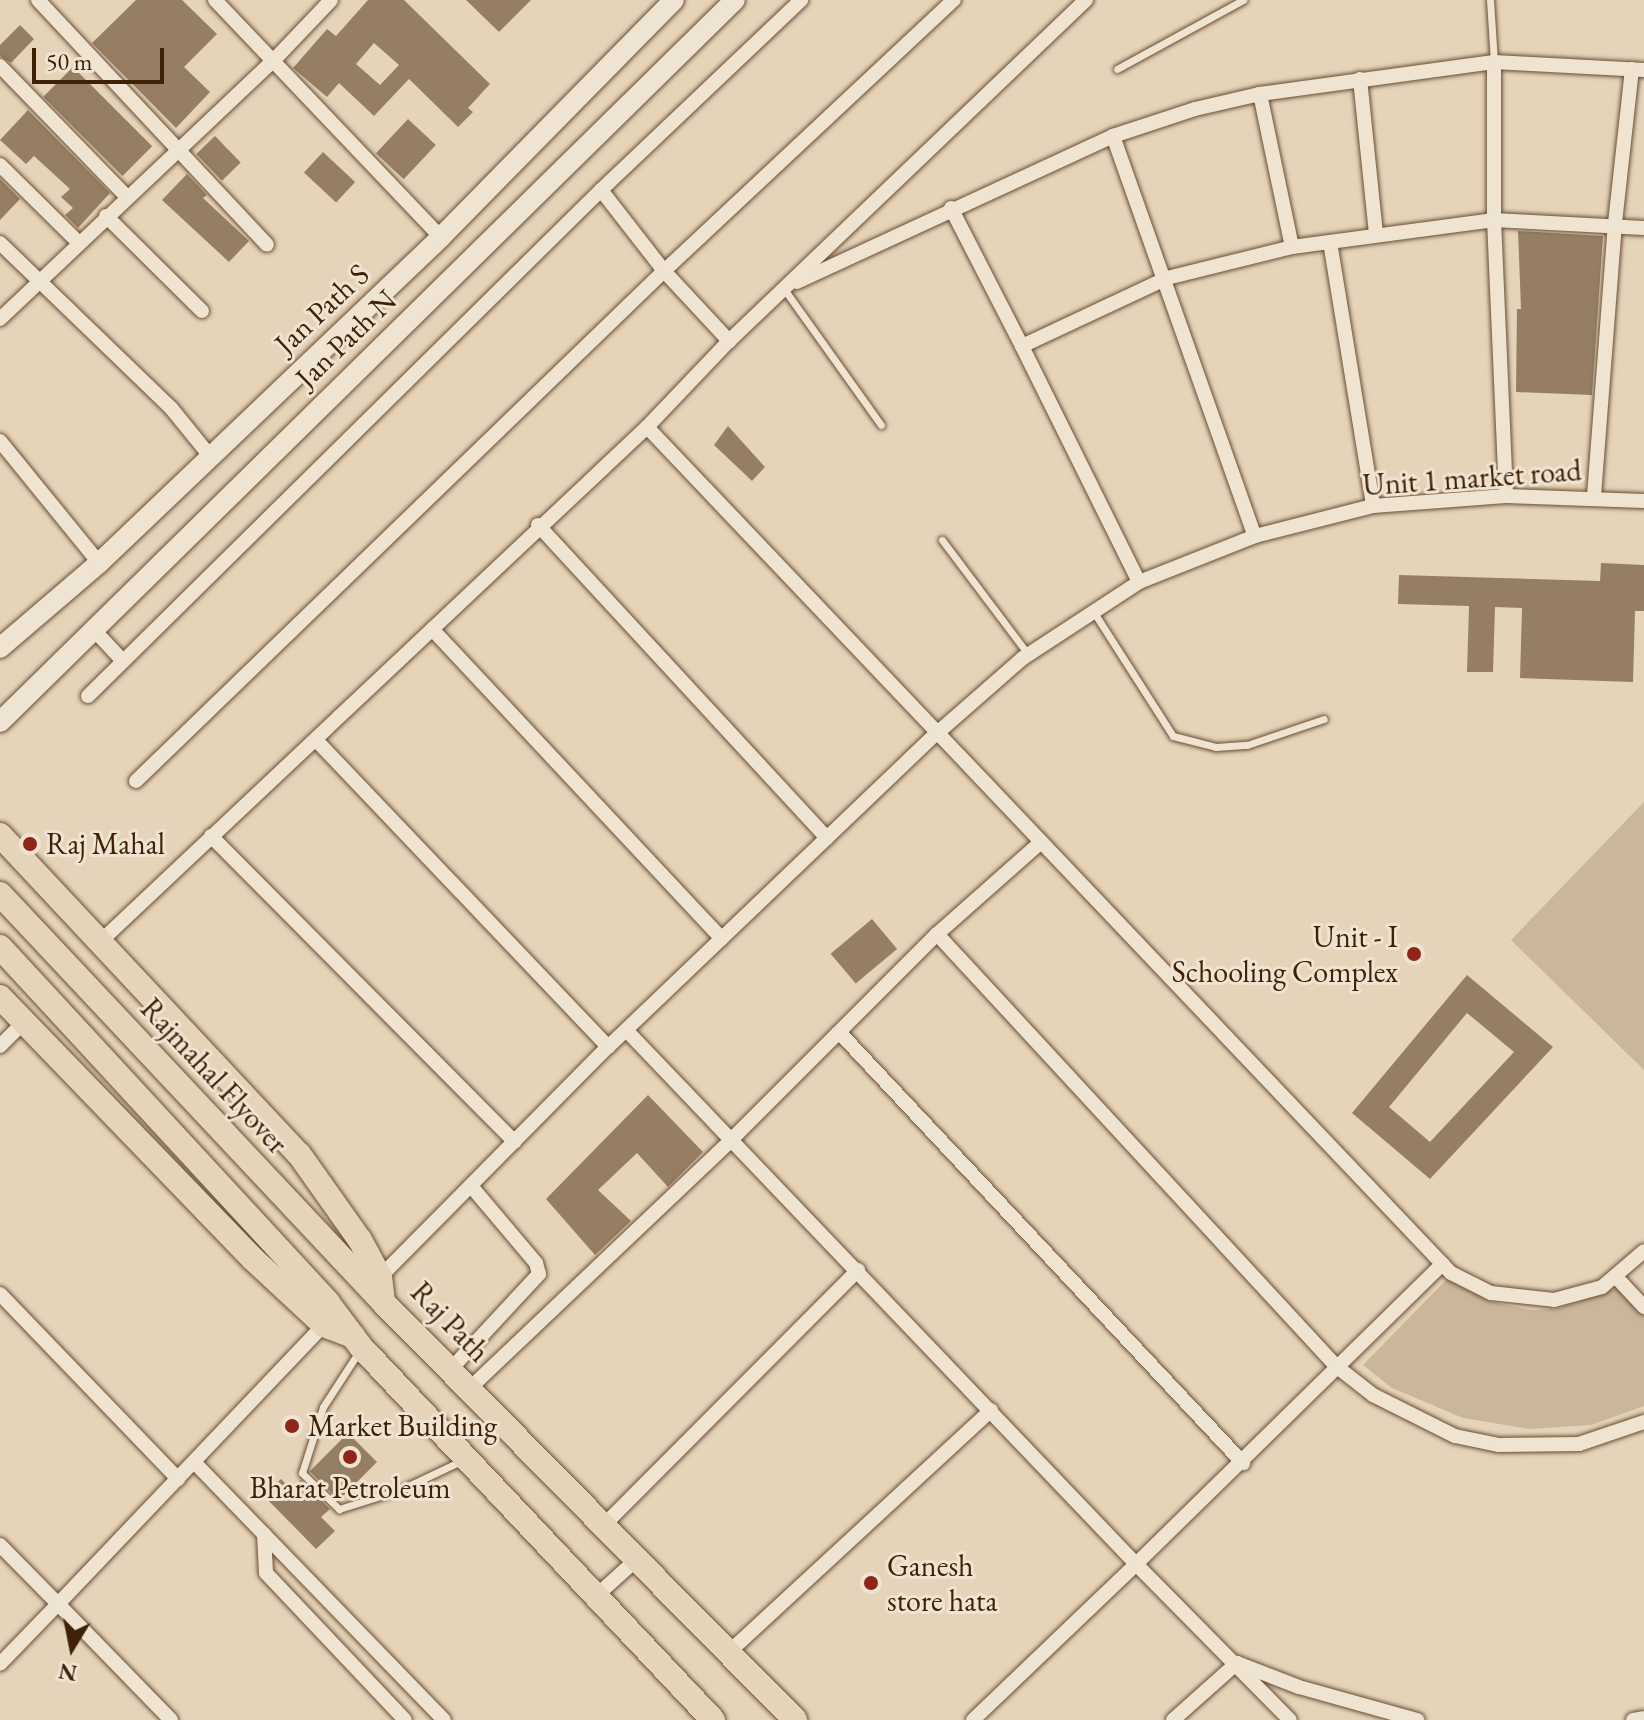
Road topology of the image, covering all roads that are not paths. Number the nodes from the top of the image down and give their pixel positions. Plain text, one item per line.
1 (38, 0) edge
2 (215, 0) edge
3 (331, 0) edge
4 (674, 0) edge
5 (735, 0) edge
6 (801, 0) edge
7 (954, 0) edge
8 (1086, 0) edge
9 (1243, 0) edge
10 (1490, 0) edge
11 (273, 61) junction
12 (1494, 62) junction
13 (0, 66) edge
14 (1117, 69) dead end
15 (1638, 70) edge
16 (1360, 79) junction
17 (1260, 94) junction
18 (1113, 136) junction
19 (176, 152) junction
20 (0, 165) edge
21 (601, 190) junction
22 (126, 196) junction
23 (951, 208) junction
24 (106, 216) junction
25 (1494, 220) junction
26 (1615, 223) junction
27 (1644, 228) edge
28 (1376, 235) junction
29 (441, 237) junction
30 (1330, 242) junction
31 (0, 243) edge
32 (79, 243) junction
33 (267, 245) dead end
34 (1292, 247) junction
35 (664, 271) junction
36 (1167, 278) junction
37 (40, 281) junction
38 (784, 289) junction
39 (202, 311) dead end
40 (0, 319) edge
41 (729, 341) junction
42 (1022, 346) junction
43 (881, 425) dead end
44 (647, 427) junction
45 (0, 441) edge
46 (210, 456) junction
47 (1506, 496) junction
48 (1594, 496) junction
49 (1644, 501) edge
50 (1373, 506) junction
51 (538, 525) junction
52 (1255, 536) junction
53 (942, 540) dead end
54 (99, 563) junction
55 (1139, 582) junction
56 (1093, 611) junction
57 (432, 629) junction
58 (94, 630) junction
59 (0, 648) edge
60 (1028, 654) junction
61 (123, 661) junction
62 (88, 696) dead end
63 (1324, 719) dead end
64 (0, 722) edge
65 (935, 735) junction
66 (316, 740) junction
67 (136, 781) dead end
68 (0, 835) edge
69 (211, 836) junction
70 (827, 838) junction
71 (1041, 842) junction
72 (0, 894) edge
73 (937, 934) junction
74 (722, 939) junction
75 (102, 940) junction
76 (0, 947) edge
77 (0, 997) edge
78 (24, 1022) junction
79 (627, 1031) junction
80 (839, 1032) junction
81 (0, 1046) edge
82 (608, 1047) junction
83 (730, 1141) junction
84 (515, 1142) junction
85 (471, 1186) junction
86 (1644, 1251) edge
87 (1442, 1264) junction
88 (858, 1270) junction
89 (380, 1277) junction
90 (1617, 1278) junction
91 (0, 1294) edge
92 (383, 1302) junction
93 (1644, 1307) edge
94 (324, 1325) junction
95 (357, 1342) junction
96 (1336, 1366) junction
97 (450, 1370) junction
98 (469, 1389) junction
99 (991, 1410) junction
100 (1644, 1422) edge
101 (466, 1458) junction
102 (194, 1462) junction
103 (1243, 1463) junction
104 (178, 1479) junction
105 (604, 1525) junction
106 (264, 1534) junction
107 (0, 1545) edge
108 (637, 1559) junction
109 (1136, 1564) junction
110 (596, 1596) junction
111 (58, 1604) junction
112 (728, 1653) junction
113 (1237, 1663) junction
114 (0, 1664) edge
115 (1644, 1718) edge
116 (171, 1720) edge
117 (405, 1720) edge
118 (444, 1720) edge
119 (713, 1720) edge
120 (795, 1720) edge
121 (973, 1720) edge
122 (1173, 1720) edge
123 (1290, 1720) edge
124 (1417, 1720) edge
125 (1633, 1720) edge

1 - 19 street
2 - 11 street
3 - 11 street
4 - 29 main road, Jan Path S
5 - 58 main road, Jan Path N
6 - 21 street
7 - 35 street
8 - 38 street
9 - 14 lane
10 - 12 lane
11 - 19 street
11 - 29 street
12 - 15 street
12 - 16 street
12 - 25 street
13 - 22 street
15 - 26 street
16 - 17 street
16 - 28 street
17 - 18 street
17 - 34 street
18 - 23 street
18 - 36 street
19 - 22 street
19 - 33 street
20 - 32 street
21 - 35 street
21 - 61 street
22 - 24 street
23 - 38 street
23 - 42 street
24 - 32 street
24 - 39 street
25 - 26 street
25 - 28 street
25 - 47 street
26 - 27 street
26 - 48 street
28 - 30 street
29 - 46 main road, Jan Path S
30 - 34 street
30 - 50 street
31 - 37 street
32 - 37 street
34 - 36 street
35 - 41 street
35 - 67 street
36 - 42 street
36 - 52 street
37 - 40 street
37 - 46 street
38 - 41 street
38 - 43 lane
41 - 44 street
42 - 55 street
44 - 51 street
44 - 65 street
45 - 54 street
46 - 54 main road, Jan Path S
47 - 48 street, Unit 1 market road
47 - 50 street, Unit 1 market road
48 - 49 street, Unit 1 market road
50 - 52 street, Unit 1 market road
51 - 57 street
51 - 70 street
52 - 55 street, Unit 1 market road
53 - 60 lane
54 - 59 main road, Jan Path S
55 - 56 street, Unit 1 market road
56 - 60 street, Unit 1 market road
56 - 63 lane
57 - 66 street
57 - 74 street
58 - 61 street
58 - 64 main road, Jan Path N
60 - 65 street, Unit 1 market road
61 - 62 street
65 - 70 street, Unit 1 market road
65 - 71 street
66 - 69 street
66 - 82 street
68 - 75 main road, Raj Path
69 - 75 street
69 - 84 street
70 - 74 street, Unit 1 market road
71 - 73 street
71 - 87 street
72 - 92 main road, Rajmahal Flyover
73 - 80 street
73 - 96 street
74 - 79 street, Unit 1 market road
75 - 89 main road, Raj Path
76 - 95 main road
77 - 78 main road
78 - 81 street
78 - 94 main road
79 - 82 street, Unit 1 market road
79 - 83 street
80 - 83 street
80 - 103 street
82 - 84 street, Unit 1 market road
83 - 88 street
83 - 98 street
84 - 85 street, Unit 1 market road
85 - 89 street, Unit 1 market road
85 - 97 street
86 - 90 street
87 - 90 street
87 - 96 street
88 - 99 street
88 - 105 street
89 - 92 main road, Raj Path
90 - 93 street
91 - 104 street
92 - 97 main road, Raj Path
94 - 95 main road
94 - 102 street
95 - 101 main road
95 - 101 lane
96 - 100 street
96 - 103 street
97 - 98 main road, Raj Path
98 - 105 main road, Raj Path
99 - 109 street
99 - 112 street
101 - 110 main road
102 - 104 street
102 - 106 street
103 - 109 street
104 - 111 street
105 - 108 main road, Raj Path
106 - 117 street
106 - 118 street
107 - 111 street
108 - 110 street
108 - 112 main road, Raj Path
109 - 113 street
109 - 121 street
110 - 119 main road
111 - 114 street
111 - 116 street
112 - 120 main road, Raj Path
113 - 122 street
113 - 123 street
113 - 124 street
115 - 125 street

